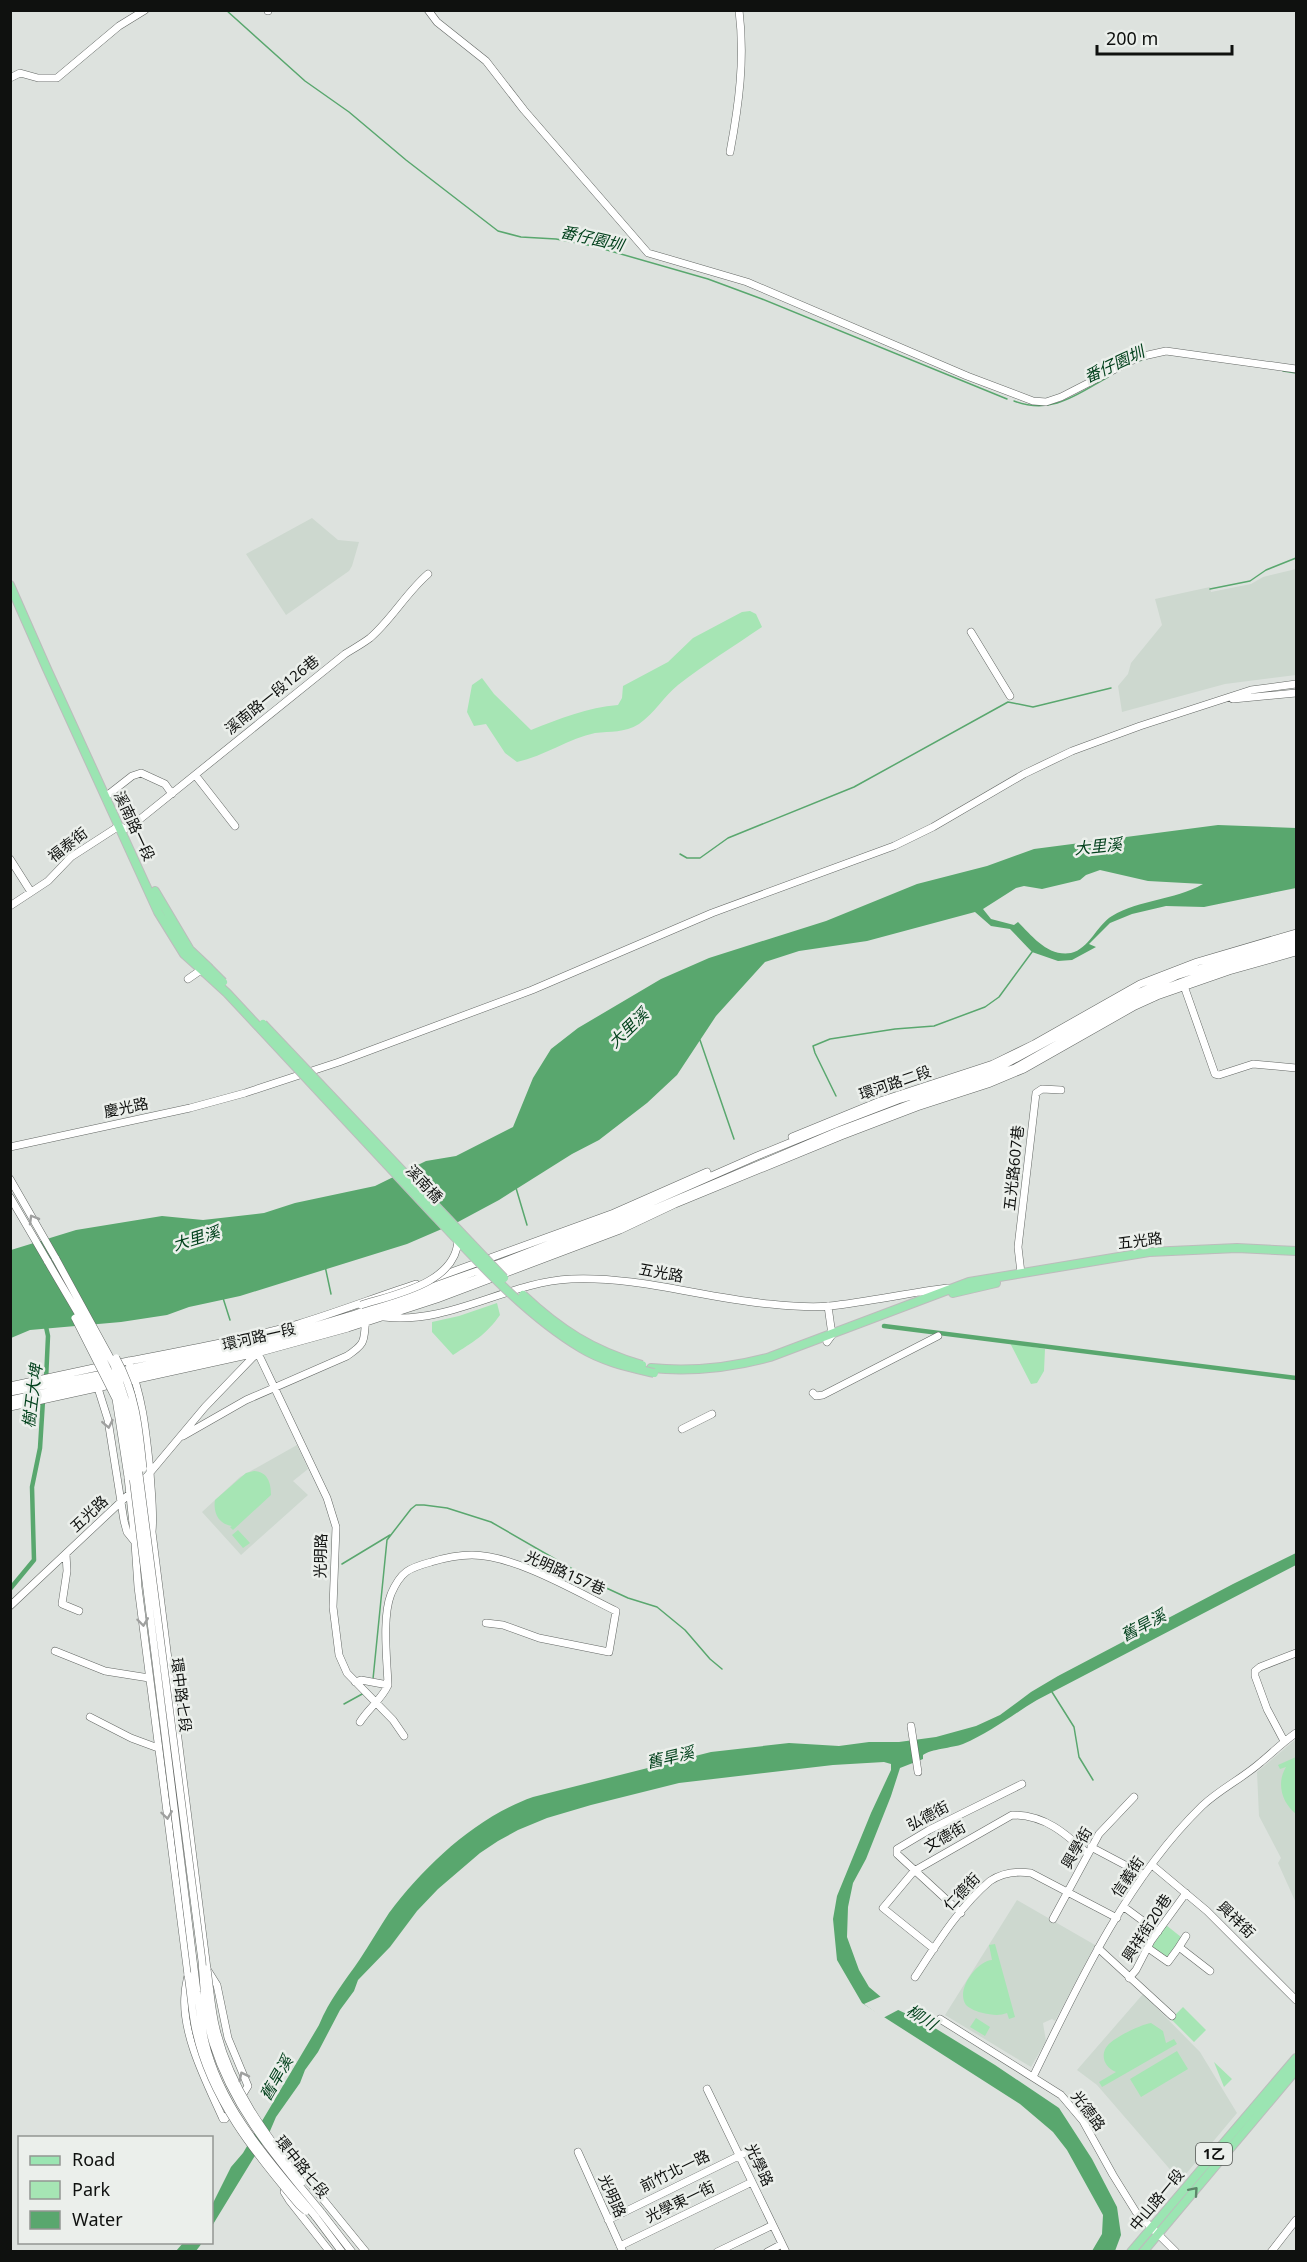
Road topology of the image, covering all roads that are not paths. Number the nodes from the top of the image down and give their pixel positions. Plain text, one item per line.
1 (428, 10) edge
2 (739, 10) edge
3 (141, 12) edge
4 (10, 67) edge
5 (20, 73) junction
6 (10, 78) edge
7 (730, 152) dead end
8 (1296, 369) edge
9 (428, 574) dead end
10 (10, 585) edge
11 (971, 632) dead end
12 (1296, 684) edge
13 (1296, 693) edge
14 (1010, 696) dead end
15 (1222, 700) junction
16 (196, 776) junction
17 (172, 794) junction
18 (109, 797) junction
19 (235, 826) dead end
20 (122, 828) junction
21 (10, 859) edge
22 (31, 892) junction
23 (10, 906) edge
24 (1296, 933) edge
25 (1296, 938) edge
26 (1296, 945) edge
27 (1296, 952) edge
28 (205, 970) junction
29 (188, 979) dead end
30 (1184, 986) junction
31 (1296, 1068) edge
32 (942, 1090) junction
33 (1061, 1090) dead end
34 (914, 1099) junction
35 (11, 1146) edge
36 (10, 1179) edge
37 (10, 1197) edge
38 (458, 1240) junction
39 (1296, 1251) edge
40 (1296, 1256) edge
41 (56, 1259) junction
42 (48, 1262) junction
43 (504, 1264) junction
44 (1021, 1273) junction
45 (955, 1289) junction
46 (828, 1306) junction
47 (369, 1314) junction
48 (938, 1336) dead end
49 (829, 1338) junction
50 (254, 1345) junction
51 (652, 1370) junction
52 (132, 1371) junction
53 (95, 1378) junction
54 (10, 1386) edge
55 (273, 1388) junction
56 (10, 1392) edge
57 (813, 1393) dead end
58 (10, 1400) edge
59 (10, 1407) edge
60 (712, 1414) dead end
61 (682, 1428) dead end
62 (181, 1437) junction
63 (146, 1470) junction
64 (143, 1481) junction
65 (130, 1494) junction
66 (120, 1503) junction
67 (152, 1532) junction
68 (135, 1543) junction
69 (66, 1554) junction
70 (158, 1577) junction
71 (138, 1582) junction
72 (160, 1587) junction
73 (138, 1592) junction
74 (10, 1606) edge
75 (79, 1611) dead end
76 (486, 1623) dead end
77 (56, 1651) dead end
78 (1296, 1653) edge
79 (150, 1678) junction
80 (355, 1682) junction
81 (386, 1685) junction
82 (373, 1699) junction
83 (90, 1717) dead end
84 (360, 1722) dead end
85 (912, 1726) dead end
86 (1296, 1733) edge
87 (404, 1736) dead end
88 (1284, 1741) junction
89 (158, 1748) junction
90 (918, 1772) dead end
91 (1022, 1784) dead end
92 (1134, 1797) dead end
93 (1090, 1851) junction
94 (1152, 1865) junction
95 (914, 1871) junction
96 (1144, 1875) junction
97 (1068, 1893) junction
98 (1186, 1893) junction
99 (1124, 1907) junction
100 (961, 1913) junction
101 (1117, 1918) junction
102 (1053, 1919) dead end
103 (1158, 1932) junction
104 (1186, 1936) dead end
105 (1179, 1947) junction
106 (1098, 1948) junction
107 (1148, 1948) junction
108 (934, 1949) junction
109 (207, 1969) junction
110 (1210, 1971) dead end
111 (188, 1975) junction
112 (915, 1977) dead end
113 (1129, 1978) junction
114 (1296, 2000) edge
115 (1172, 2016) dead end
116 (940, 2019) dead end
117 (1296, 2058) edge
118 (1296, 2070) edge
119 (1033, 2077) junction
120 (707, 2089) dead end
121 (755, 2148) dead end
122 (578, 2152) dead end
123 (740, 2155) junction
124 (752, 2182) junction
125 (318, 2214) junction
126 (608, 2220) junction
127 (1296, 2220) edge
128 (773, 2225) junction
129 (1154, 2230) junction
130 (782, 2244) junction
131 (621, 2249) edge
132 (330, 2252) edge
133 (342, 2252) edge
134 (352, 2252) edge
135 (366, 2252) edge
136 (717, 2252) edge
137 (767, 2252) edge
138 (786, 2252) edge
139 (1131, 2252) edge
140 (1143, 2252) edge
141 (1176, 2252) edge
142 (1271, 2252) edge

1 - 8 street
2 - 7 street
3 - 5 street
4 - 5 street
5 - 6 street
9 - 16 street, 溪南路一段126巷
10 - 18 main road, 溪南路一段
11 - 14 street
12 - 15 street
13 - 15 street
15 - 35 street, 慶光路
16 - 17 street, 溪南路一段126巷
16 - 19 street
17 - 18 street
17 - 20 street, 溪南路一段126巷
18 - 20 main road, 溪南路一段
20 - 22 street, 福泰街
20 - 28 main road, 溪南路一段
21 - 22 street
22 - 23 street, 福泰街
24 - 32 street, 環河路二段
25 - 32 street, 環河路二段
26 - 32 street, 環河路二段
27 - 30 street, 環河路二段
28 - 29 street
28 - 38 main road, 溪南橋, bridge
28 - 51 main road, 溪南橋, bridge
30 - 31 street
30 - 32 street, 環河路二段
32 - 34 street, 環河路二段
32 - 34 street, 環河路二段
33 - 44 street, 五光路607巷
34 - 43 street, 環河路二段
34 - 43 street, 環河路二段
41 -> 36 street, 環中路七段
37 - 42 street, 環中路七段
38 - 47 street, bridge
38 - 51 main road, 溪南橋, bridge
39 - 44 main road, 五光路
40 - 45 main road, 五光路
41 - 63 street, bridge
41 - 125 street, 環中路七段, bridge
42 - 65 street, bridge
42 - 125 street, 環中路七段, bridge
43 - 47 street, 環河路一段
43 - 47 street, 環河路一段
44 - 45 main road, 五光路
45 - 46 street, 五光路
45 - 49 main road, 五光路
46 - 47 street, 五光路
46 - 49 street
47 - 50 street, 環河路一段
47 - 50 street, 環河路一段
47 - 55 street
48 - 57 street
49 - 51 main road, 五光路
50 - 52 street, 環河路一段
50 - 52 street, 環河路一段
50 - 55 street, 光明路
50 - 62 street
52 - 53 street, 環河路一段
52 - 53 street, 環河路一段
52 - 63 street, 環中路七段
53 - 54 street, 環河路一段
53 - 56 street, 環河路一段
53 - 58 street, 環河路一段
53 - 59 street, 環河路一段
53 -> 66 street, 環中路七段
55 - 62 street
55 - 80 street, 光明路
60 - 61 street
62 - 63 street
63 - 64 street
63 - 67 street, 環中路七段
64 - 65 street, 五光路
64 - 67 street
65 - 66 street, 五光路
65 - 68 street
66 - 68 street, 環中路七段
66 - 69 street, 五光路
67 - 70 street, 環中路七段
68 - 71 street, 環中路七段
69 - 74 street, 五光路
69 - 75 street
70 - 71 street
70 - 72 street, 環中路七段
71 - 73 street, 環中路七段
72 - 73 street
72 - 109 street, 環中路七段
73 -> 79 street, 環中路七段
76 - 81 street, 光明路157巷
77 - 79 street
78 - 88 street
79 - 89 street, 環中路七段
80 - 81 street
80 - 82 street, 光明路
81 - 82 street
82 - 84 street
82 - 87 street, 光明路
83 - 89 street
85 - 90 street
86 - 88 street, 信義街
88 - 94 street, 信義街
89 -> 111 street, 環中路七段
91 - 95 street, 弘德街
92 - 93 street, 興學街
93 - 95 street, 文德街
93 - 96 street, 文德街
93 - 97 street, 興學街
94 - 96 street, 信義街
94 - 98 street, 興祥街
95 - 100 street, 弘德街
95 - 108 street, 文德街
96 - 99 street, 信義街
97 - 100 street, 仁德街
97 - 101 street, 仁德街
97 - 102 street, 興學街
98 - 103 street, 興祥街20巷
98 - 114 street, 興祥街
99 - 101 street, 信義街
99 - 103 street
100 - 108 street, 仁德街
101 - 106 street, 信義街
103 - 107 street, 興祥街20巷
104 - 105 street
105 - 107 street
105 - 110 street
106 - 113 street
106 - 119 street, 信義街
107 - 113 street, 興祥街20巷
108 - 112 street, 仁德街
111 -> 109 street
109 - 125 street, 環中路七段, bridge
111 - 125 street, 環中路七段, bridge
113 - 115 street
116 - 119 street, 光德路
117 - 129 main road, 中山路一段 / 1乙
129 -> 118 main road, 中山路一段 / 1乙
119 - 129 street, 光德路
120 - 123 street, 光學路
121 - 123 street, 前竹北一路
122 - 126 street, 光明路
123 - 124 street, 光學路
123 - 126 street, 前竹北一路
124 - 128 street, 光學路
124 - 131 street, 光學東一街
125 - 133 street, 環中路七段
125 - 134 street, 環中路七段
126 - 131 street, 光明路
127 - 142 street
128 - 130 street, 光學路
128 - 136 street
129 - 139 main road, 中山路一段 / 1乙
129 - 140 main road, 中山路一段 / 1乙
129 - 141 street, 光德路
130 - 137 street
130 - 138 street, 光學路
132 - 135 street

